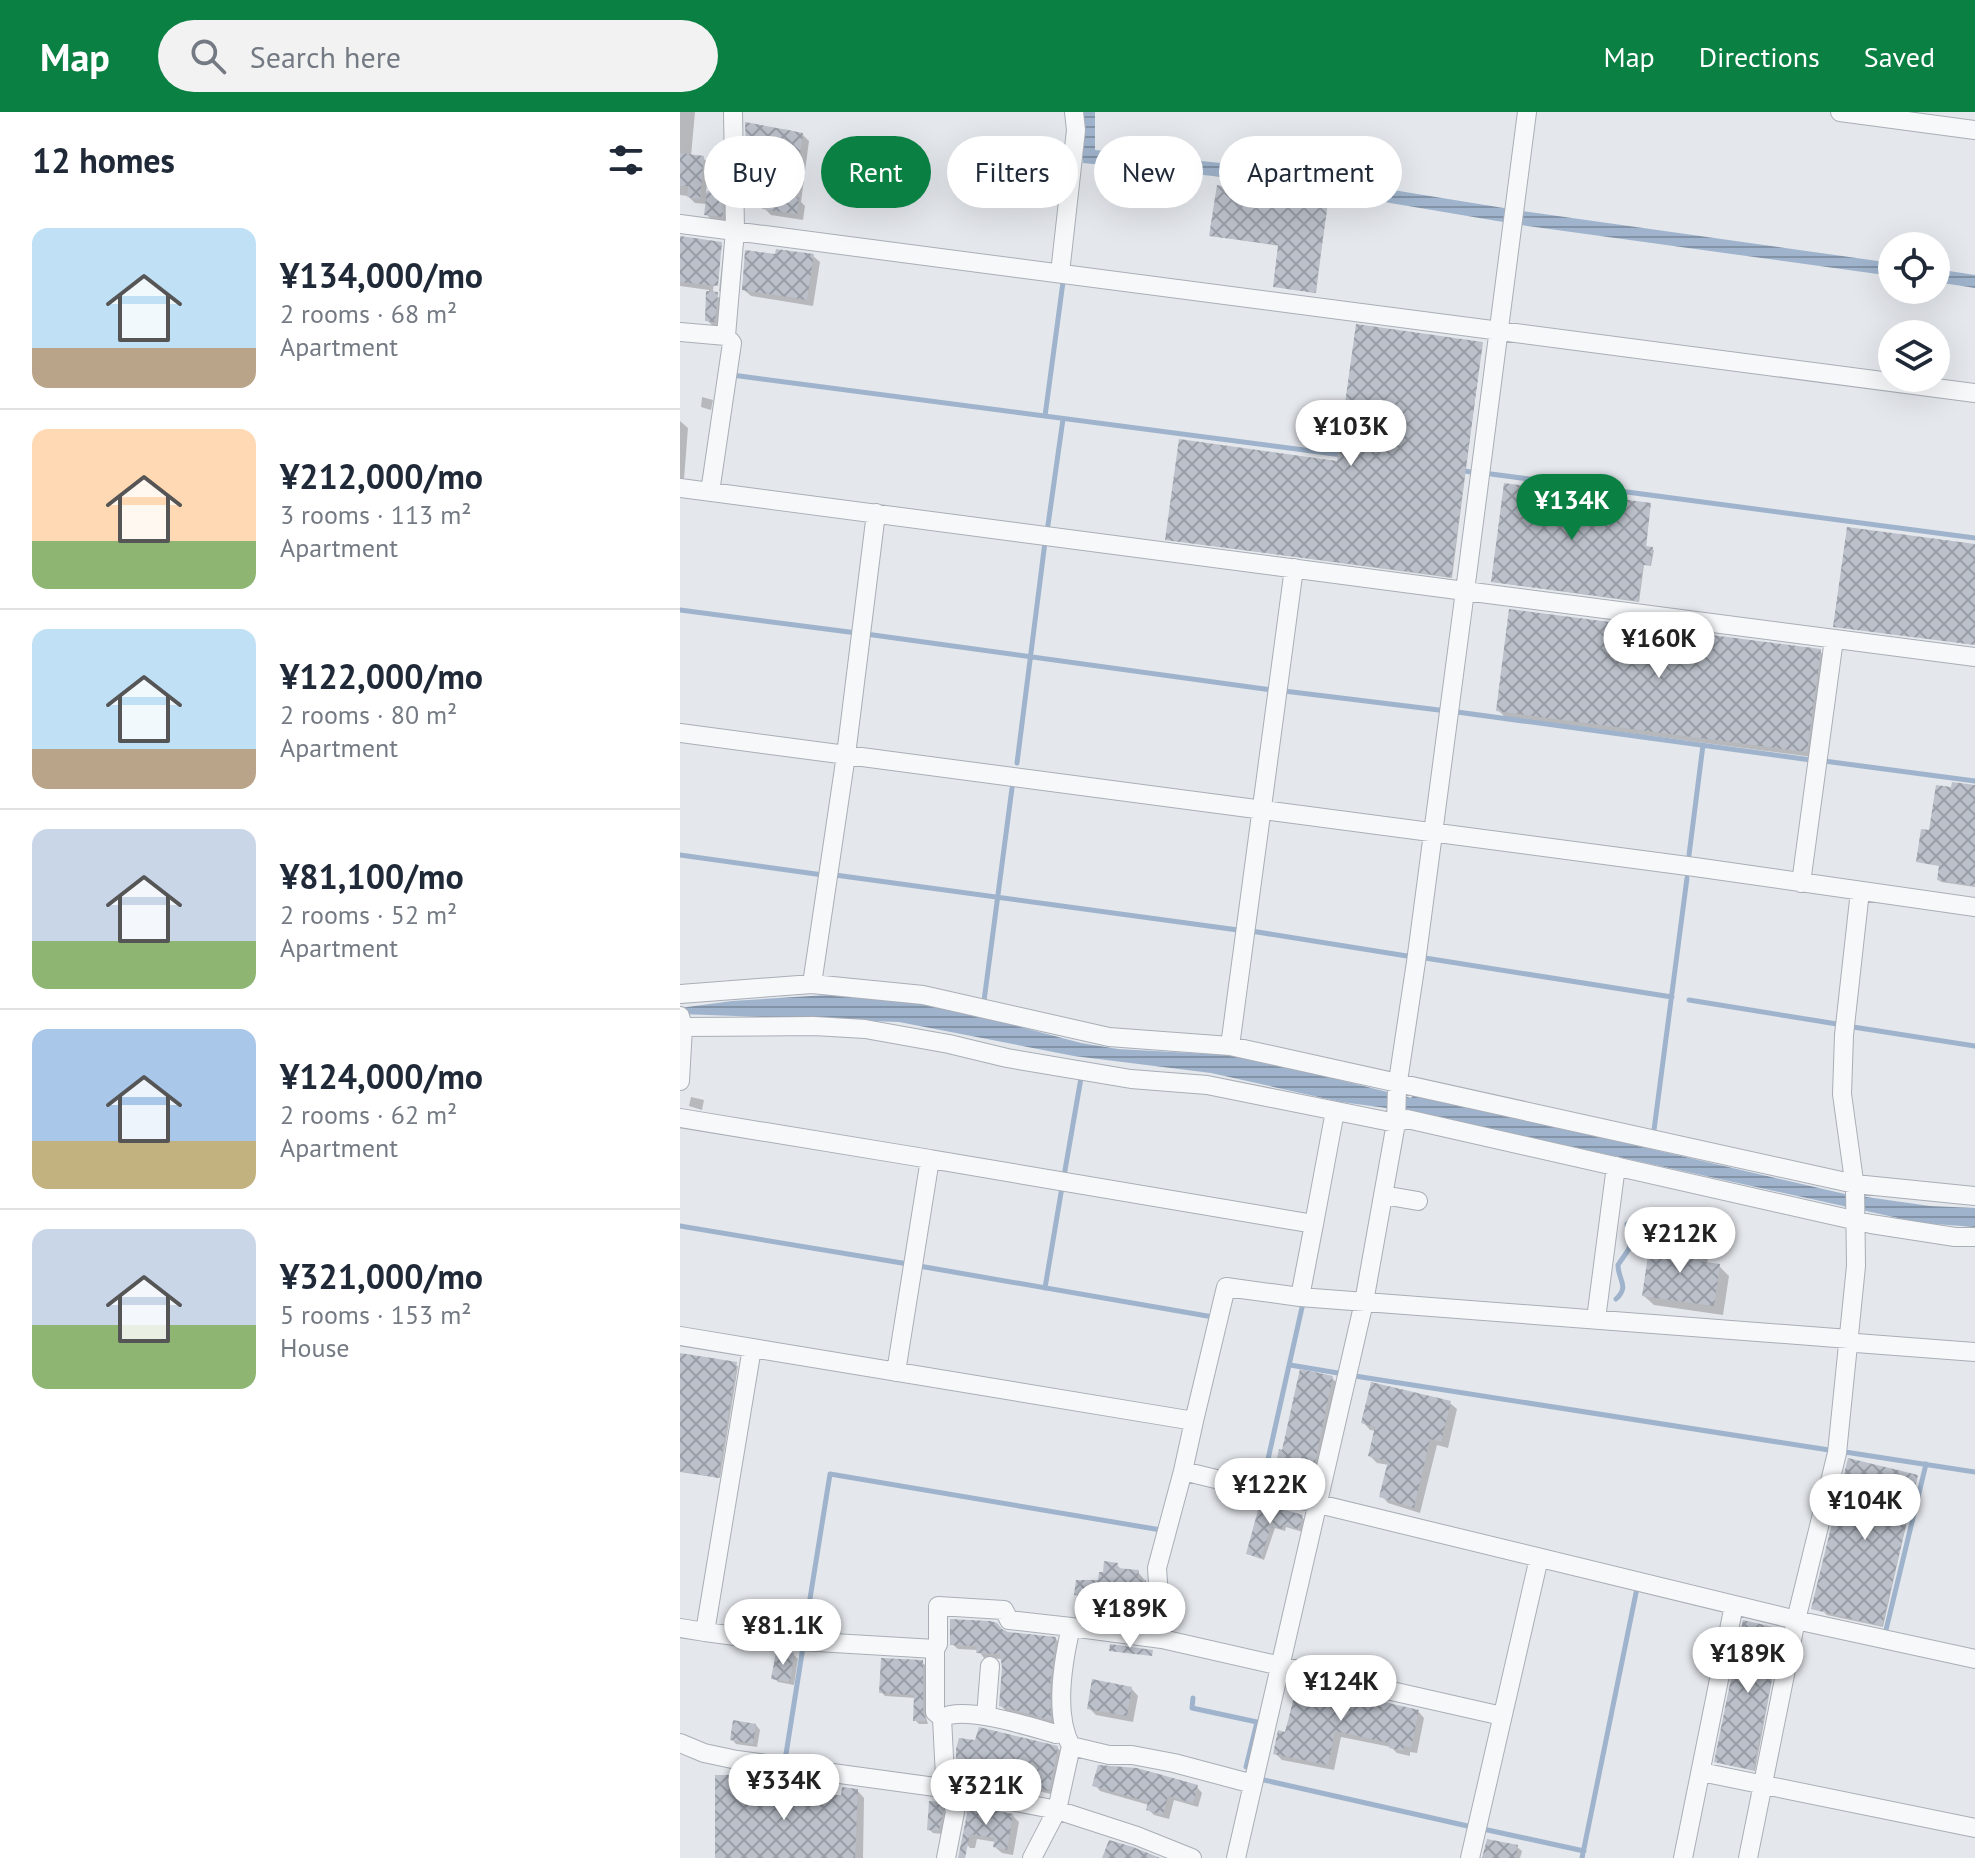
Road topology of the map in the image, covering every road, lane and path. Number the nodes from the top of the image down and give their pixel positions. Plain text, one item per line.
1 (733, 112) edge
2 (1074, 112) edge
3 (1527, 112) edge
4 (1840, 112) edge
5 (1975, 130) edge
6 (680, 224) edge
7 (735, 230) junction
8 (1060, 273) junction
9 (1498, 331) junction
10 (680, 332) edge
11 (726, 336) junction
12 (1975, 393) edge
13 (680, 488) edge
14 (710, 492) junction
15 (876, 513) junction
16 (1294, 568) junction
17 (1465, 591) junction
18 (1834, 639) junction
19 (1975, 657) edge
20 (680, 733) edge
21 (846, 755) junction
22 (1262, 810) junction
23 (1432, 832) junction
24 (1801, 883) junction
25 (1860, 891) junction
26 (1975, 907) edge
27 (812, 984) junction
28 (680, 994) edge
29 (681, 1020) edge
30 (1230, 1046) junction
31 (680, 1081) edge
32 (1398, 1085) junction
33 (1335, 1111) junction
34 (680, 1118) edge
35 (1397, 1118) junction
36 (930, 1159) junction
37 (1616, 1166) junction
38 (1855, 1186) junction
39 (1383, 1195) junction
40 (1975, 1196) edge
41 (1418, 1201) dead end
42 (1857, 1216) junction
43 (1314, 1224) junction
44 (1975, 1237) edge
45 (1300, 1297) junction
46 (1364, 1302) junction
47 (1596, 1319) junction
48 (680, 1336) edge
49 (1849, 1339) junction
50 (752, 1348) junction
51 (1975, 1352) edge
52 (896, 1372) junction
53 (1194, 1421) junction
54 (1183, 1471) junction
55 (1316, 1503) junction
56 (1539, 1558) junction
57 (1734, 1605) junction
58 (1796, 1620) junction
59 (1071, 1627) junction
60 (680, 1628) edge
61 (705, 1632) junction
62 (1162, 1639) junction
63 (935, 1649) junction
64 (1975, 1659) edge
65 (1279, 1665) junction
66 (990, 1666) dead end
67 (986, 1716) junction
68 (1502, 1716) junction
69 (942, 1718) junction
70 (1067, 1739) junction
71 (680, 1743) edge
72 (1701, 1772) junction
73 (1253, 1784) junction
74 (1761, 1785) junction
75 (950, 1789) junction
76 (1057, 1810) junction
77 (1975, 1828) edge
78 (946, 1858) edge
79 (1032, 1858) edge
80 (1192, 1858) edge
81 (1236, 1858) edge
82 (1470, 1858) edge
83 (1683, 1858) edge
84 (1748, 1858) edge

1 - 7 street
2 - 8 street
3 - 9 street
4 - 5 street
6 - 7 street
7 - 8 street
7 - 11 street
8 - 9 street
9 - 12 street
9 - 17 street
10 - 11 street
11 - 14 street
13 - 14 street
14 - 15 street
15 - 16 street
15 - 21 street
16 - 17 street
16 - 22 street
17 - 18 street
17 - 23 street
18 - 19 street
18 - 24 street
20 - 21 street
21 - 22 street
21 - 27 street
22 - 23 street
22 - 30 street
23 - 24 street
23 - 32 street
24 - 25 street
25 - 26 street
25 - 38 street
27 - 28 street
27 - 30 street
29 - 31 street
29 - 33 street
30 - 32 street
32 - 35 street
32 - 38 street
33 - 35 street
33 - 43 street
34 - 36 street
35 - 37 street
35 - 39 street
36 - 43 street
36 - 52 street
37 - 42 street
37 - 47 street
38 - 40 street
38 - 42 street
39 - 41 street
39 - 46 street
42 - 44 street
42 - 49 street
43 - 45 street
45 - 46 street
45 - 53 street
46 - 47 street
46 - 55 street
47 - 49 street
48 - 50 street
49 - 51 street
49 - 58 street
50 - 52 street
50 - 61 street
52 - 53 street
53 - 54 street
54 - 55 street
54 - 62 street
55 - 56 street
55 - 65 street
56 - 57 street
56 - 68 street
57 - 58 street
57 - 72 street
58 - 64 street
58 - 74 street
59 - 62 street
59 - 63 street
59 - 70 street
60 - 61 street
61 - 63 street
62 - 65 street
63 - 69 street
65 - 68 street
65 - 73 street
66 - 67 street
67 - 69 street
67 - 70 street
68 - 82 street
69 - 75 street
70 - 73 street
70 - 76 street
71 - 75 street
72 - 74 street
72 - 83 street
73 - 81 street
74 - 77 street
74 - 84 street
75 - 76 street
75 - 78 street
76 - 79 street
76 - 80 street

